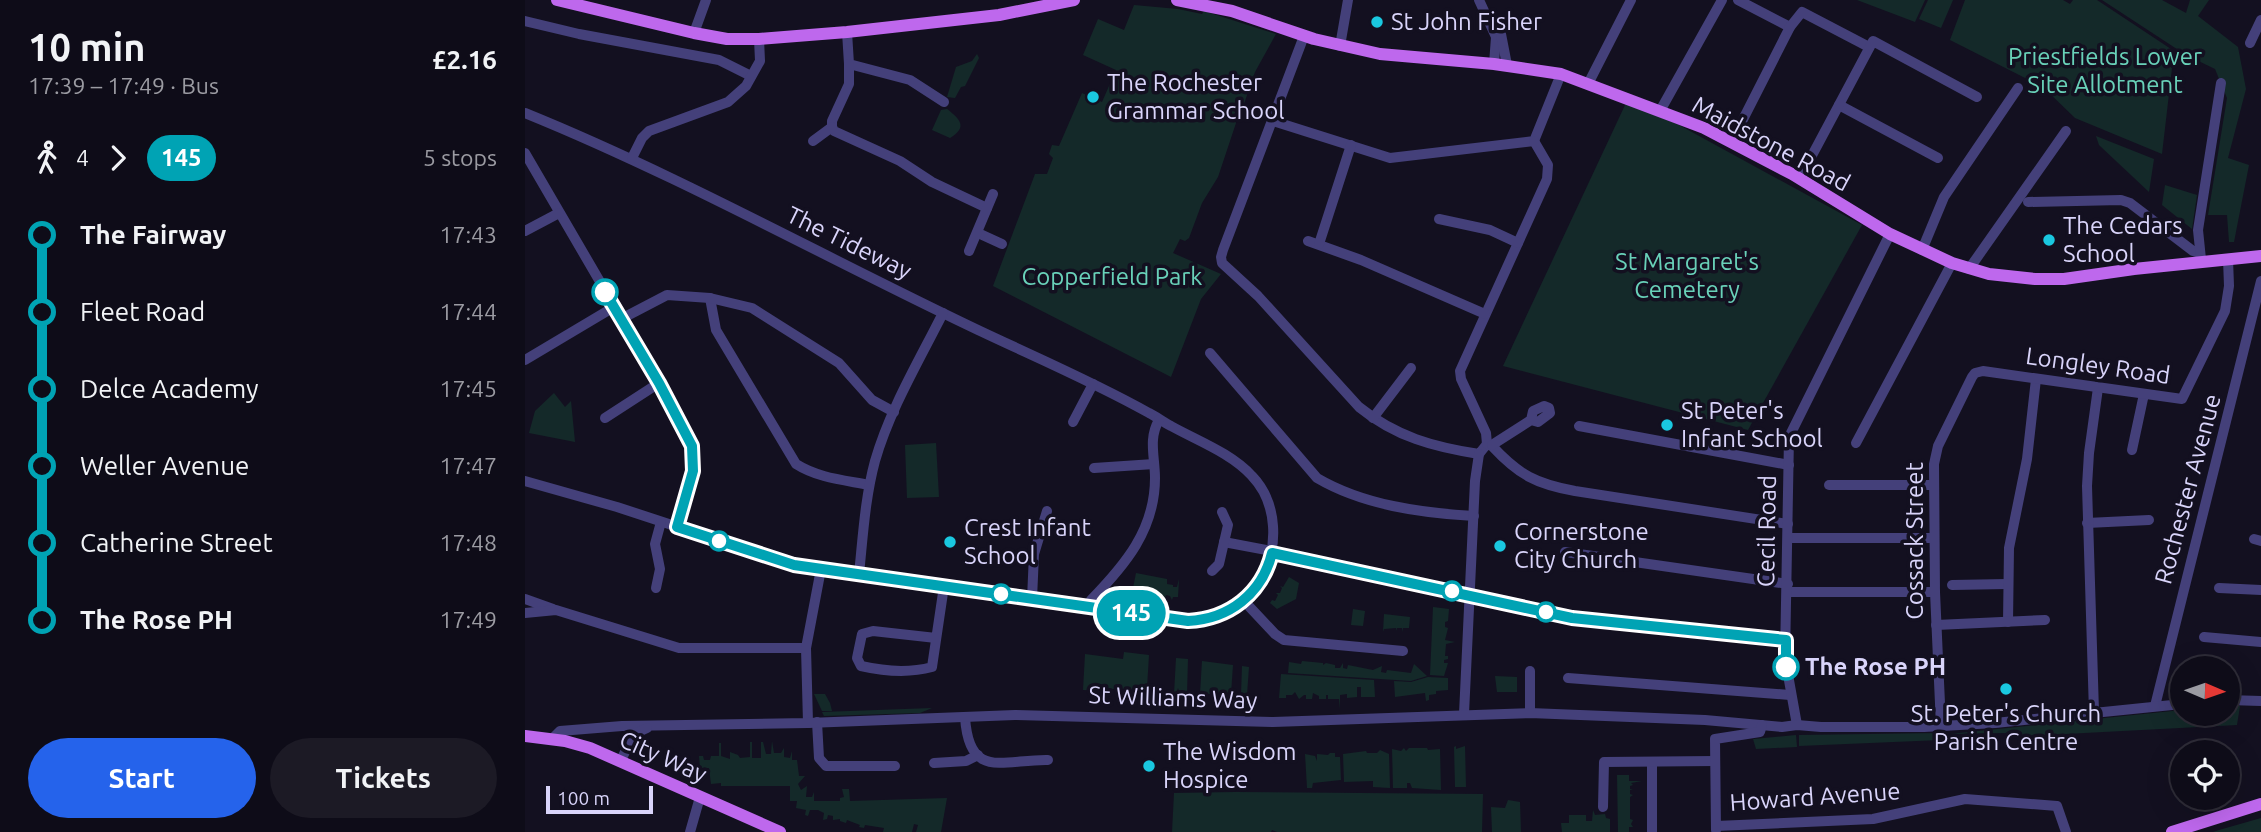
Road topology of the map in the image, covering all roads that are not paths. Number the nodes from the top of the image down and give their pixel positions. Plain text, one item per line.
1 (557, 0) edge
2 (1074, 0) edge
3 (1177, 0) edge
4 (1348, 0) edge
5 (1479, 0) edge
6 (1631, 0) edge
7 (1722, 0) edge
8 (1738, 0) edge
9 (704, 5) edge
10 (2261, 20) edge
11 (525, 21) edge
12 (1790, 27) junction
13 (846, 32) junction
14 (694, 33) junction
15 (1304, 36) junction
16 (759, 39) junction
17 (2250, 43) dead end
18 (1871, 44) junction
19 (1340, 46) junction
20 (849, 64) junction
21 (1501, 64) junction
22 (1561, 74) junction
23 (751, 76) junction
24 (2221, 83) dead end
25 (1588, 84) junction
26 (2018, 88) dead end
27 (1977, 97) dead end
28 (944, 102) dead end
29 (1839, 105) junction
30 (1660, 111) junction
31 (525, 113) edge
32 (1273, 121) junction
33 (832, 127) junction
34 (2066, 131) dead end
35 (813, 141) dead end
36 (1534, 141) junction
37 (1732, 141) junction
38 (1351, 145) junction
39 (525, 153) edge
40 (632, 158) junction
41 (1938, 158) dead end
42 (1800, 178) junction
43 (993, 194) dead end
44 (2028, 202) dead end
45 (987, 208) junction
46 (559, 213) junction
47 (1439, 219) dead end
48 (525, 231) edge
49 (978, 233) junction
50 (1890, 234) junction
51 (1518, 243) junction
52 (1002, 244) dead end
53 (1922, 250) junction
54 (969, 251) dead end
55 (2261, 256) edge
56 (2201, 257) junction
57 (2228, 258) junction
58 (1952, 263) junction
59 (1969, 269) junction
60 (2261, 281) edge
61 (710, 298) junction
62 (614, 307) junction
63 (943, 313) junction
64 (1485, 314) junction
65 (621, 319) junction
66 (1210, 353) dead end
67 (525, 360) edge
68 (1411, 368) dead end
69 (1983, 372) joint
70 (2036, 379) junction
71 (659, 383) junction
72 (1093, 384) junction
73 (2098, 388) junction
74 (2144, 394) junction
75 (894, 412) junction
76 (1155, 417) junction
77 (605, 418) dead end
78 (1373, 418) junction
79 (1531, 420) dead end
80 (1073, 422) dead end
81 (1579, 426) dead end
82 (1856, 443) dead end
83 (1489, 444) junction
84 (2132, 450) dead end
85 (1479, 454) junction
86 (1154, 464) junction
87 (1789, 465) junction
88 (1094, 468) dead end
89 (525, 481) edge
90 (869, 485) junction
91 (1829, 485) dead end
92 (1934, 485) junction
93 (1047, 511) dead end
94 (1222, 512) dead end
95 (1474, 516) junction
96 (2149, 520) dead end
97 (661, 522) junction
98 (2087, 523) junction
99 (1788, 524) junction
100 (677, 527) junction
101 (1788, 538) junction
102 (1934, 538) junction
103 (1224, 542) junction
104 (1272, 552) junction
105 (1565, 552) dead end
106 (821, 569) junction
107 (1212, 571) dead end
108 (859, 574) junction
109 (1952, 584) dead end
110 (2007, 584) junction
111 (944, 586) junction
112 (656, 588) dead end
113 (1787, 588) junction
114 (2219, 588) dead end
115 (2261, 590) edge
116 (1935, 592) junction
117 (1470, 595) junction
118 (525, 599) edge
119 (1033, 599) junction
120 (1244, 601) junction
121 (1090, 607) junction
122 (556, 610) junction
123 (525, 613) edge
124 (2045, 620) dead end
125 (2008, 622) junction
126 (1936, 625) junction
127 (2204, 637) dead end
128 (936, 638) junction
129 (1786, 640) junction
130 (2261, 642) edge
131 (806, 648) junction
132 (1403, 651) dead end
133 (1530, 671) dead end
134 (1568, 678) dead end
135 (1790, 695) junction
136 (2240, 700) edge
137 (2261, 701) edge
138 (2170, 705) edge
139 (2155, 706) junction
140 (2094, 712) junction
141 (1530, 713) junction
142 (1464, 714) junction
143 (965, 717) junction
144 (812, 723) junction
145 (1797, 724) junction
146 (1762, 725) junction
147 (626, 726) junction
148 (1941, 726) junction
149 (649, 727) junction
150 (596, 729) junction
151 (525, 736) edge
152 (632, 737) junction
153 (552, 739) junction
154 (590, 748) junction
155 (978, 755) junction
156 (621, 760) junction
157 (1048, 760) dead end
158 (1715, 761) junction
159 (1652, 762) junction
160 (934, 763) dead end
161 (895, 766) dead end
162 (700, 797) junction
163 (2261, 804) edge
164 (1603, 807) dead end
165 (1716, 829) edge
166 (689, 832) edge
167 (780, 832) edge
168 (1652, 832) edge
169 (2066, 832) edge
170 (2172, 832) edge

1 - 14 main road
2 - 13 main road
3 - 15 main road, Maidstone Road
4 - 19 street
5 - 21 street
6 - 25 street
7 - 30 street
8 - 12 street
9 - 14 street
10 - 17 street
11 - 23 street
12 - 18 street
12 - 37 street
13 - 16 main road
13 - 20 street
14 - 16 main road
15 - 19 main road, Maidstone Road
15 - 32 street
16 - 23 street
18 - 27 street
18 - 29 street
19 - 21 main road, Maidstone Road
20 - 28 street
20 - 33 street
21 - 22 main road, Maidstone Road
22 - 25 main road, Maidstone Road
22 - 36 street
23 - 40 street
24 - 56 street
25 - 30 main road, Maidstone Road
26 - 53 street
29 - 41 street
29 - 42 street
30 - 37 main road, Maidstone Road
31 - 40 street, The Tideway
32 - 38 street
32 - 78 street
33 - 35 street
33 - 45 street
34 - 59 street
36 - 38 street
36 - 51 street
37 - 42 main road, Maidstone Road
38 - 64 street
39 - 46 street
40 - 63 street, The Tideway
42 - 50 main road, Maidstone Road
43 - 45 street
44 - 56 street
45 - 49 street
46 - 48 street
46 - 62 street
47 - 51 street
49 - 52 street
49 - 54 street
50 - 53 main road, Maidstone Road
50 - 87 street, Cecil Road
51 - 64 street
53 - 58 main road, Maidstone Road
55 - 57 main road, Maidstone Road
56 - 57 main road, Maidstone Road
56 - 59 main road, Maidstone Road
57 - 74 street, Longley Road
58 - 59 main road, Maidstone Road
58 - 82 street
60 - 139 street, Rochester Avenue
61 - 65 street
61 - 75 street
61 - 90 street
62 - 65 street
62 - 67 street
63 - 72 street, The Tideway
63 - 75 street
64 - 83 street
65 - 71 street
66 - 95 street
68 - 78 street
69 - 70 street, Longley Road
69 - 92 street, Cossack Street
70 - 73 street, Longley Road
70 - 110 street
71 - 77 street
71 - 100 street
72 - 76 street, The Tideway
72 - 80 street
73 - 74 street, Longley Road
73 - 98 street
74 - 84 street
75 - 90 street
76 - 86 street
76 - 104 street, The Tideway
78 - 85 street
79 - 83 street
81 - 87 street
83 - 85 street
83 - 99 street
85 - 95 street
86 - 88 street
86 - 121 street
87 - 99 street, Cecil Road
89 - 97 street
90 - 108 street
91 - 92 street
92 - 102 street, Cossack Street
93 - 119 street
94 - 103 street
95 - 117 street
96 - 98 street
97 - 100 street
97 - 112 street
98 - 140 street
99 - 101 street, Cecil Road
100 - 106 street
101 - 102 street
101 - 113 street, Cecil Road
102 - 116 street, Cossack Street
103 - 104 street
103 - 107 street
104 - 117 street
104 - 120 street
105 - 113 street
106 - 108 street
106 - 131 street
108 - 111 street
109 - 110 street
110 - 125 street
111 - 119 street
111 - 128 street
113 - 116 street
113 - 129 street, Cecil Road
114 - 115 street
116 - 126 street, Cossack Street
117 - 129 street
117 - 142 street
118 - 122 street
119 - 121 street
120 - 121 street
120 - 132 street
122 - 123 street
122 - 131 street
124 - 125 street
125 - 126 street
126 - 148 street, Cossack Street
127 - 130 street
128 - 128 street
129 - 135 street, Cecil Road
131 - 144 street
133 - 141 street
134 - 135 street
135 - 145 street, Cecil Road
136 - 137 street
138 - 139 street, St Williams Way
139 - 140 street, St Williams Way
140 - 148 street, St Williams Way
141 - 142 street, St Williams Way
141 - 146 street, St Williams Way
142 - 143 street, St Williams Way
143 - 144 street, St Williams Way
143 - 155 street
144 - 149 street, St Williams Way
144 - 161 street
145 - 146 street, St Williams Way
145 - 148 street, St Williams Way
146 - 158 street
147 - 149 street, St Williams Way
147 - 150 street, St Williams Way
147 - 152 street
149 - 152 street
150 - 153 street, St Williams Way
150 - 154 street
151 - 153 main road, City Way
152 - 156 street
153 - 154 main road, City Way
154 - 156 main road, City Way
155 - 157 street
155 - 160 street
156 - 162 main road, City Way
158 - 159 street
158 - 165 street
159 - 164 street
159 - 168 street
162 - 166 street
162 - 167 main road, City Way
163 - 170 main road
165 - 169 street, Howard Avenue

